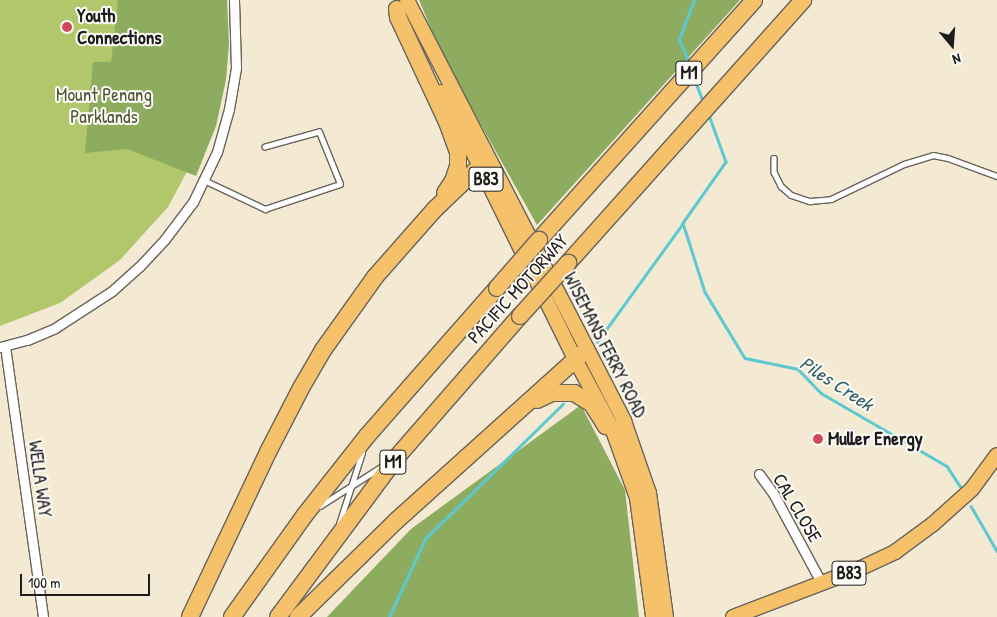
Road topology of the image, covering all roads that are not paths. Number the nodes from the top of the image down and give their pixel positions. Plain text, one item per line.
1 (234, 0) edge
2 (754, 0) edge
3 (804, 0) edge
4 (399, 3) edge
5 (265, 147) dead end
6 (774, 158) dead end
7 (485, 164) junction
8 (997, 176) edge
9 (204, 180) junction
10 (435, 209) junction
11 (2, 346) edge
12 (581, 355) junction
13 (513, 417) junction
14 (612, 428) junction
15 (367, 436) junction
16 (997, 455) edge
17 (396, 458) junction
18 (759, 474) dead end
19 (351, 486) junction
20 (304, 516) junction
21 (333, 542) junction
22 (822, 584) junction
23 (43, 617) edge
24 (190, 617) edge
25 (232, 617) edge
26 (278, 617) edge
27 (298, 617) edge
28 (653, 617) edge
29 (666, 617) edge
30 (733, 617) edge

1 - 9 street
2 - 15 highway, PACIFIC MOTORWAY / M1, bridge
3 - 17 highway, PACIFIC MOTORWAY / M1, bridge
4 - 7 main road, WISEMANS FERRY ROAD / B83
4 - 10 highway
5 - 9 lane
6 - 8 lane
7 - 10 highway
7 - 12 main road, WISEMANS FERRY ROAD / B83
9 - 11 street
10 - 24 highway
11 - 23 street, WELLA WAY
12 - 13 highway
12 - 14 main road, WISEMANS FERRY ROAD / B83
12 - 29 main road, WISEMANS FERRY ROAD / B83
13 - 14 highway
13 - 27 highway
14 - 28 main road, WISEMANS FERRY ROAD / B83
15 - 19 lane
15 - 20 highway, PACIFIC MOTORWAY / M1
16 - 22 main road, B83
17 - 19 lane
17 - 21 highway, PACIFIC MOTORWAY / M1
18 - 22 street, CAL CLOSE
19 - 20 lane
19 - 21 lane
20 - 25 highway, PACIFIC MOTORWAY / M1
21 - 26 highway, PACIFIC MOTORWAY / M1
22 - 30 main road, B83

